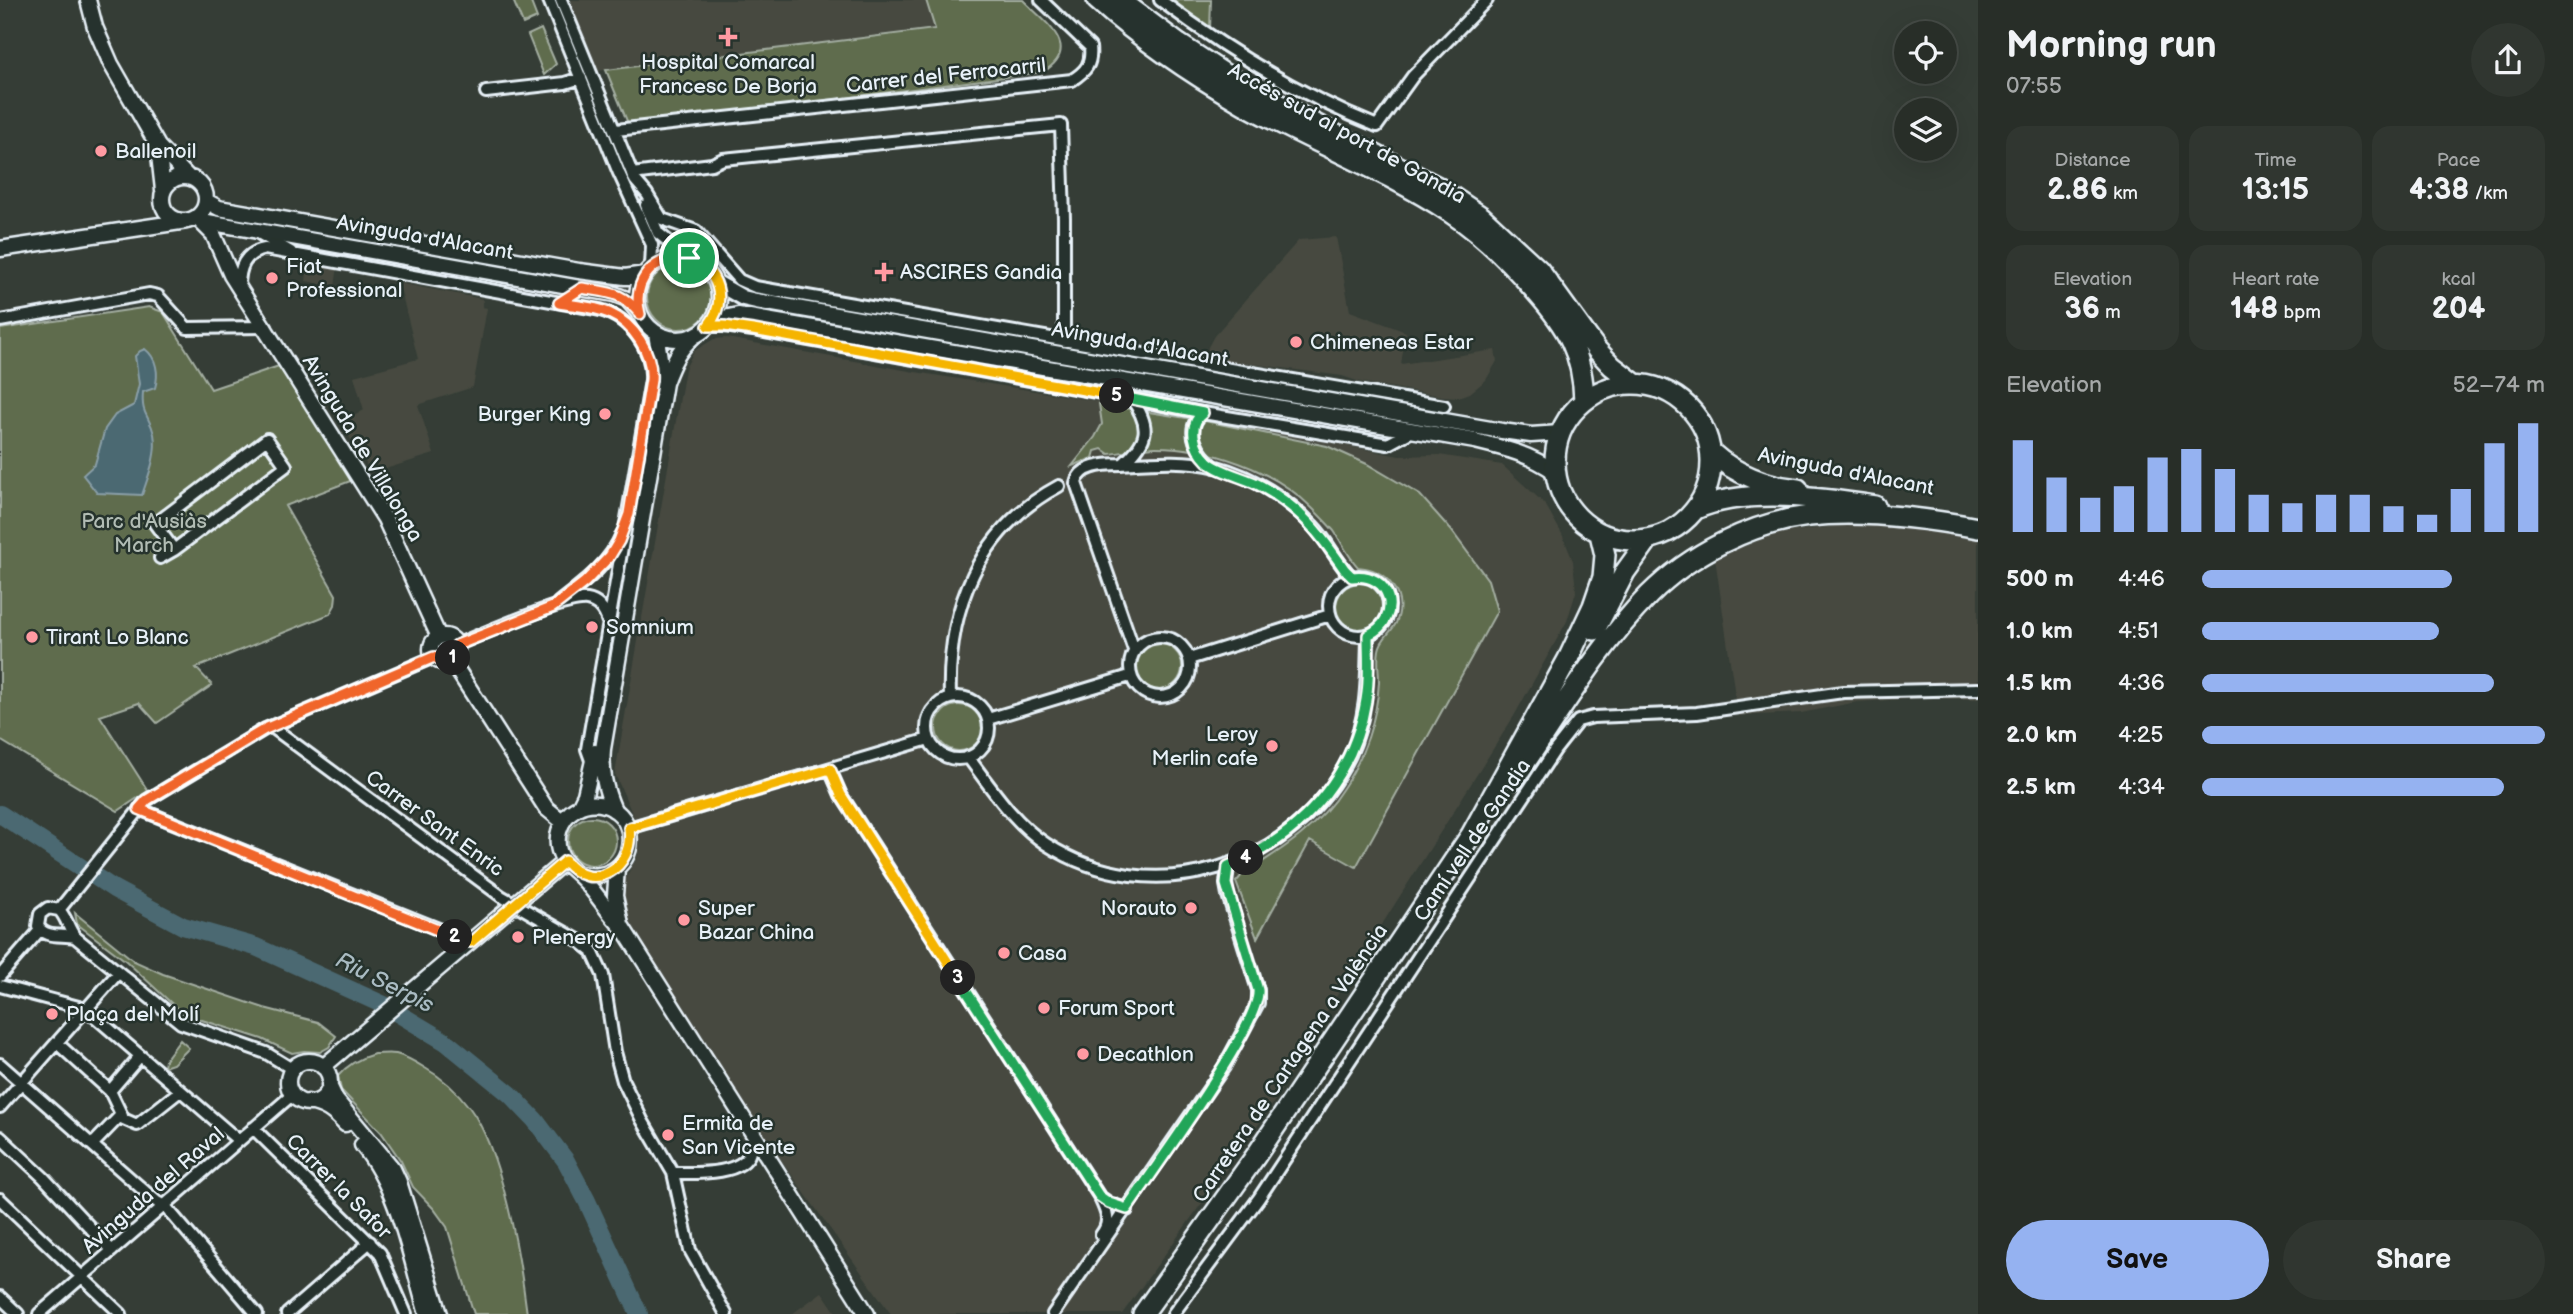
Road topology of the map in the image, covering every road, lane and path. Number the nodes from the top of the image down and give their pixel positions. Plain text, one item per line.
1 (88, 0) edge
2 (549, 0) edge
3 (561, 0) edge
4 (1041, 0) edge
5 (1097, 0) edge
6 (1120, 0) edge
7 (1160, 0) edge
8 (1488, 0) edge
9 (581, 78) junction
10 (486, 92) dead end
11 (616, 130) junction
12 (158, 146) junction
13 (188, 177) junction
14 (634, 177) junction
15 (163, 190) junction
16 (206, 201) junction
17 (163, 206) junction
18 (194, 220) junction
19 (132, 229) junction
20 (256, 231) junction
21 (0, 248) edge
22 (293, 254) junction
23 (689, 258) junction
24 (648, 271) junction
25 (717, 283) junction
26 (239, 287) junction
27 (582, 288) junction
28 (559, 303) junction
29 (640, 314) junction
30 (0, 321) edge
31 (711, 323) junction
32 (266, 327) junction
33 (656, 334) junction
34 (694, 337) junction
35 (1064, 341) junction
36 (1634, 383) junction
37 (1132, 399) junction
38 (1584, 401) junction
39 (1444, 406) dead end
40 (1203, 413) junction
41 (1412, 431) junction
42 (1560, 433) junction
43 (1713, 453) junction
44 (1124, 463) junction
45 (1215, 467) junction
46 (1555, 472) junction
47 (1059, 486) dead end
48 (1696, 509) junction
49 (629, 514) junction
50 (1978, 519) edge
51 (1978, 528) edge
52 (1600, 534) junction
53 (1648, 540) junction
54 (174, 551) junction
55 (160, 558) dead end
56 (1352, 577) junction
57 (553, 607) junction
58 (1330, 615) junction
59 (609, 625) junction
60 (1368, 635) junction
61 (439, 637) junction
62 (457, 645) junction
63 (1134, 650) junction
64 (434, 657) junction
65 (1189, 659) junction
66 (451, 660) junction
67 (1130, 676) junction
68 (1978, 689) edge
69 (950, 698) junction
70 (988, 719) junction
71 (272, 727) junction
72 (929, 739) junction
73 (968, 757) junction
74 (593, 767) junction
75 (830, 769) junction
76 (579, 807) junction
77 (614, 810) junction
78 (1485, 810) junction
79 (135, 813) junction
80 (563, 822) junction
81 (629, 828) junction
82 (1471, 835) junction
83 (565, 861) junction
84 (1228, 866) junction
85 (617, 868) junction
86 (580, 874) junction
87 (514, 903) junction
88 (61, 906) junction
89 (622, 928) junction
90 (62, 929) junction
91 (40, 930) junction
92 (471, 942) junction
93 (118, 973) junction
94 (0, 976) edge
95 (0, 986) edge
96 (86, 1009) junction
97 (57, 1043) junction
98 (140, 1056) junction
99 (0, 1064) edge
100 (323, 1067) junction
101 (292, 1069) junction
102 (22, 1083) junction
103 (329, 1085) junction
104 (110, 1091) junction
105 (180, 1091) junction
106 (292, 1095) junction
107 (308, 1102) junction
108 (0, 1107) edge
109 (122, 1116) junction
110 (253, 1128) junction
111 (0, 1136) edge
112 (239, 1141) junction
113 (92, 1144) junction
114 (750, 1152) dead end
115 (673, 1172) junction
116 (1099, 1196) junction
117 (0, 1199) edge
118 (165, 1206) junction
119 (1127, 1209) junction
120 (370, 1242) junction
121 (112, 1251) junction
122 (83, 1277) junction
123 (0, 1297) edge
124 (425, 1312) edge
125 (18, 1314) edge
126 (39, 1314) edge
127 (121, 1314) edge
128 (257, 1314) edge
129 (287, 1314) edge
130 (406, 1314) edge
131 (440, 1314) edge
132 (726, 1314) edge
133 (867, 1314) edge
134 (1046, 1314) edge
135 (1053, 1314) edge
136 (1143, 1314) edge
137 (1173, 1314) edge

1 - 12 main road
2 - 9 street
3 - 11 street
4 - 11 street, Carrer del Ferrocarril
5 - 38 highway, Accés sud al port de Gandia
6 - 36 highway, Accés sud al port de Gandia
7 - 8 street
9 - 10 street
9 - 24 street
11 - 14 street
12 - 13 main road
12 - 15 main road
13 - 15 main road
13 - 16 main road
14 - 23 street
14 - 35 street, Avinguda d'Alacant
14 - 35 street
15 - 17 main road
16 - 18 main road
16 - 24 main road, Avinguda d'Alacant
17 - 18 main road
17 - 19 main road, Avinguda d'Alacant
18 - 19 main road, Avinguda d'Alacant
18 - 20 main road, Avinguda d'Alacant
18 - 26 main road, Avinguda de Villalonga
19 - 21 main road, Avinguda d'Alacant
20 - 22 street
20 - 27 main road, Avinguda d'Alacant
22 - 26 street
22 - 28 street
23 - 24 main road
23 - 25 main road
24 - 29 main road
25 - 31 main road
25 - 42 main road, Avinguda d'Alacant
26 - 32 main road, Avinguda de Villalonga
27 - 28 street
27 - 29 main road, Avinguda d'Alacant
28 - 49 street
29 - 33 main road
30 - 32 street
31 - 34 main road
31 - 37 street
31 - 41 main road, Avinguda d'Alacant
32 - 61 main road, Avinguda de Villalonga
33 - 34 main road
33 - 74 main road
34 - 77 main road
35 - 39 street, Avinguda d'Alacant
36 - 38 highway, Accés sud al port de Gandia
36 - 43 highway, Accés sud al port de Gandia
37 - 40 street
37 - 44 street
38 - 42 highway, Accés sud al port de Gandia
40 - 41 street
40 - 45 street
41 - 46 main road, Avinguda d'Alacant
42 - 46 highway, Accés sud al port de Gandia
43 - 48 highway, Accés sud al port de Gandia
43 - 50 highway, Avinguda d'Alacant
44 - 45 street
44 - 63 street
45 - 56 street
46 - 52 highway, Accés sud al port de Gandia
47 - 69 street
48 - 50 highway, Avinguda d'Alacant
48 - 53 highway, Accés sud al port de Gandia
49 - 57 street
49 - 59 street
51 - 82 highway
52 - 53 highway, Accés sud al port de Gandia
52 - 78 highway
53 - 78 highway
54 - 54 street
54 - 55 street
56 - 58 street
56 - 60 street
57 - 59 street
57 - 62 street
58 - 60 street
58 - 65 street
59 - 74 street
60 - 84 street
61 - 62 main road
61 - 64 main road
62 - 66 main road
63 - 65 street
63 - 67 street
64 - 66 main road
64 - 71 street
65 - 67 street
66 - 80 main road
67 - 70 street
68 - 137 street, Camí vell de Gandia
69 - 70 street
69 - 72 street
70 - 73 street
71 - 79 street
71 - 87 street, Carrer Sant Enric
72 - 73 street
72 - 75 street
73 - 84 street
74 - 76 main road
75 - 81 street
75 - 116 street
76 - 77 main road
76 - 80 main road
77 - 81 main road
78 - 82 highway
79 - 88 street
79 - 92 street
80 - 83 main road
81 - 85 main road
82 - 136 highway, Carretera de Cartagena a València
83 - 86 main road
83 - 87 main road
84 - 119 street
85 - 86 main road
85 - 89 main road
86 - 89 main road
87 - 92 main road
87 - 115 street, Carrer Sant Enric
88 - 90 street
88 - 91 street
89 - 133 main road
90 - 91 street
90 - 93 street
91 - 94 street
92 - 100 main road
93 - 96 street
93 - 101 street
95 - 96 street
96 - 97 street
96 - 98 street
97 - 102 street
97 - 104 street
98 - 104 street
98 - 105 street
99 - 102 street
100 - 101 main road
100 - 103 main road
101 - 106 main road
102 - 108 street
102 - 113 street
103 - 107 main road
103 - 131 main road
104 - 109 street
105 - 109 street
105 - 112 street
106 - 107 main road
106 - 110 street, Avinguda del Raval
107 - 124 main road
109 - 113 street
110 - 112 street, Avinguda del Raval
110 - 120 street, Carrer la Safor
111 - 121 street
112 - 118 street, Avinguda del Raval
113 - 118 street
114 - 115 street
115 - 132 street
116 - 119 street
116 - 134 street
117 - 122 street
118 - 121 street, Avinguda del Raval
118 - 128 street
119 - 135 street
120 - 129 street
120 - 130 street, Carrer la Safor
121 - 122 street, Avinguda del Raval
122 - 126 street, Avinguda del Raval
122 - 127 street
123 - 125 street

